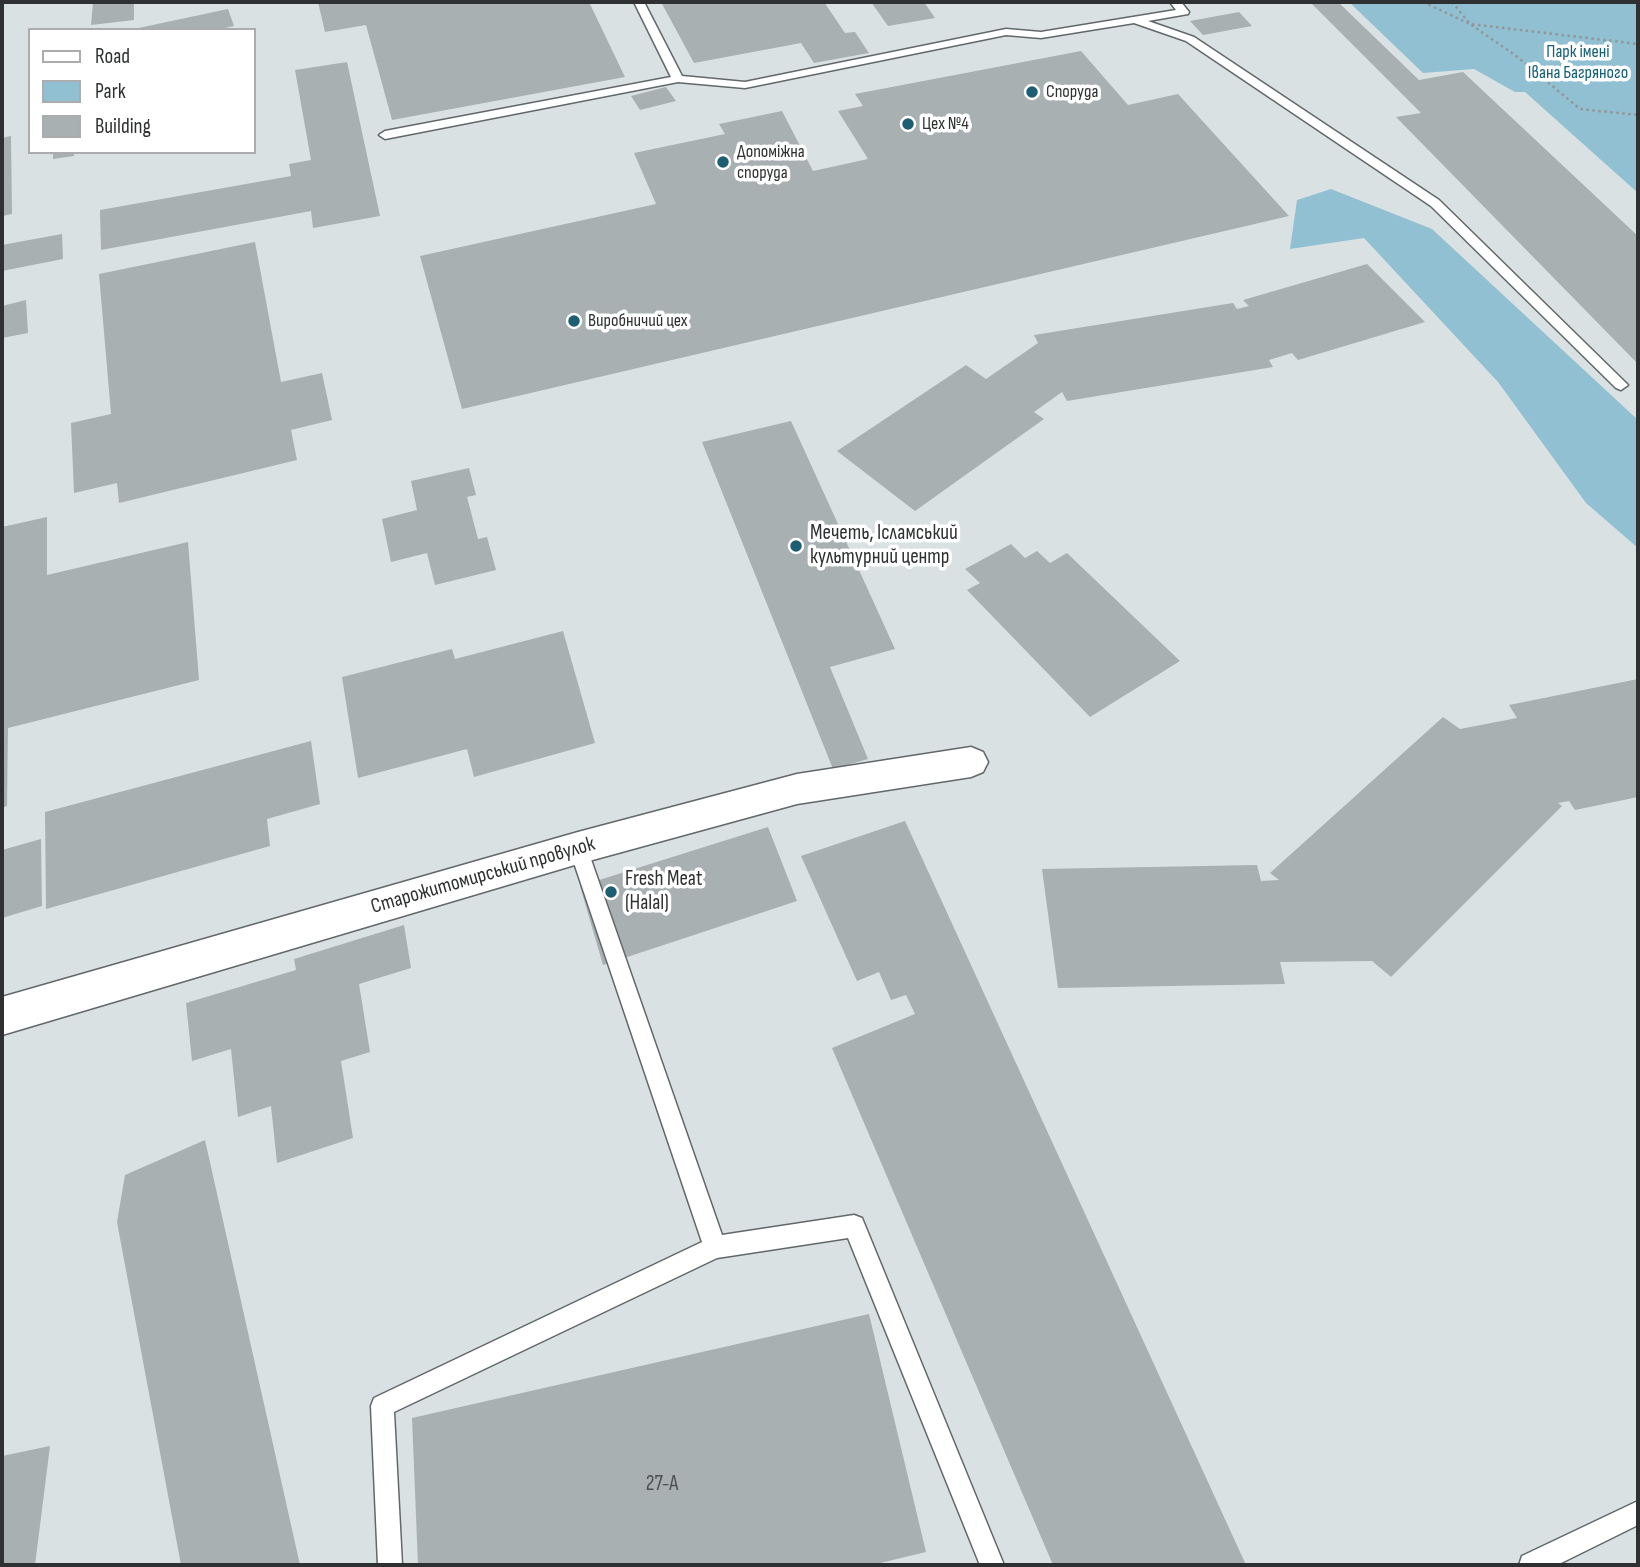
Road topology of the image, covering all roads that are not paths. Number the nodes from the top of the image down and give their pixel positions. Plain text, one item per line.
1 (639, 2) edge
2 (1175, 2) edge
3 (1135, 20) junction
4 (678, 79) junction
5 (385, 135) dead end
6 (1621, 385) dead end
7 (971, 762) dead end
8 (579, 848) junction
9 (2, 1016) edge
10 (715, 1247) junction
11 (1638, 1513) edge
12 (390, 1565) edge
13 (992, 1565) edge
14 (1531, 1565) edge

1 - 4 lane
2 - 3 lane
3 - 4 lane
3 - 6 lane
4 - 5 lane
7 - 8 street, Старожитомирський провулок
8 - 9 street, Старожитомирський провулок
8 - 10 lane
10 - 12 lane
10 - 13 lane
11 - 14 lane

